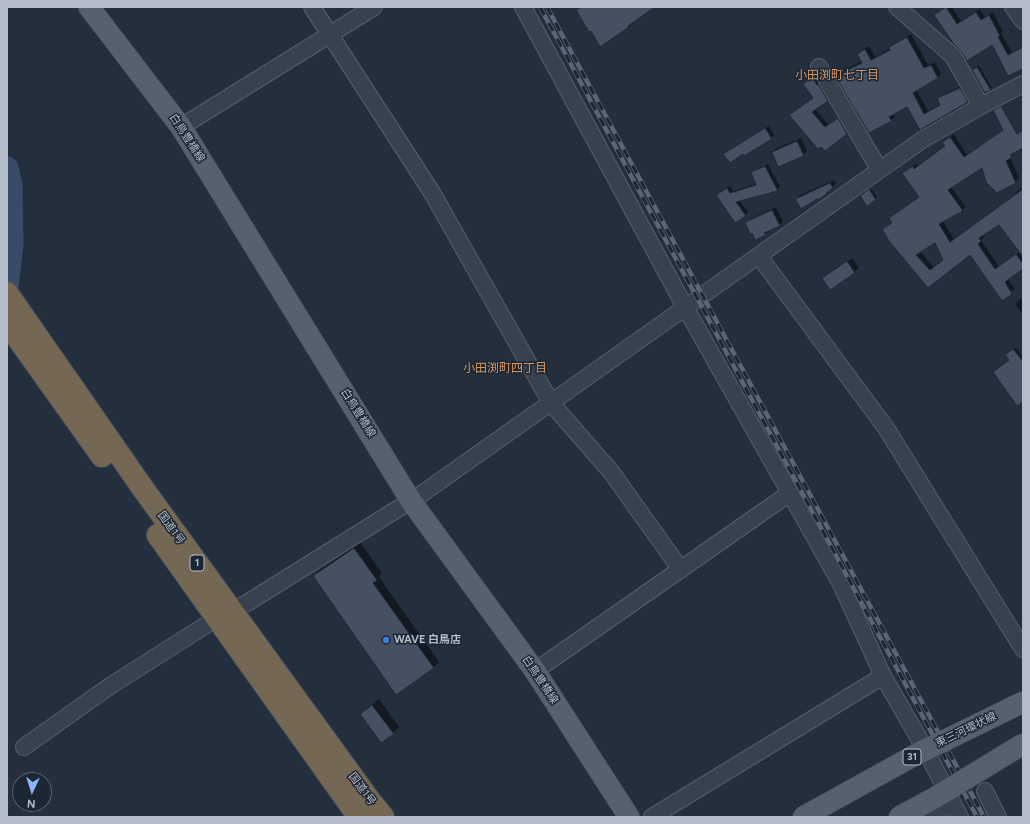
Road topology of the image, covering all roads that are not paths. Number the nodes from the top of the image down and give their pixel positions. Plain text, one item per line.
1 (90, 7) edge
2 (312, 7) edge
3 (374, 7) edge
4 (523, 7) edge
5 (897, 7) edge
6 (1013, 7) edge
7 (1023, 21) edge
8 (329, 35) junction
9 (819, 67) dead end
10 (1023, 84) edge
11 (981, 106) junction
12 (181, 126) junction
13 (879, 169) junction
14 (759, 256) junction
15 (685, 307) junction
16 (12, 314) edge
17 (551, 402) junction
18 (790, 493) junction
19 (411, 501) junction
20 (681, 570) junction
21 (224, 614) junction
22 (1023, 649) edge
23 (535, 671) junction
24 (883, 676) junction
25 (1023, 702) edge
26 (1023, 714) edge
27 (1023, 744) edge
28 (24, 747) dead end
29 (985, 791) dead end
30 (957, 810) edge
31 (359, 817) edge
32 (383, 817) edge
33 (629, 817) edge
34 (652, 817) edge
35 (803, 817) edge
36 (833, 817) edge
37 (898, 817) edge
38 (929, 817) edge
39 (998, 817) edge

1 - 12 main road, 白鳥豊橋線
2 - 8 street
3 - 8 street
4 - 15 street
5 - 11 street
6 - 7 street
8 - 12 street
8 - 17 street
9 - 13 street
10 - 11 street
11 - 13 street
12 - 19 main road, 白鳥豊橋線
13 - 14 street
14 - 15 street
14 - 22 street
15 - 17 street
15 - 18 street
16 - 21 highway, 国道1号 / 1
16 - 21 highway, 国道1号 / 1
17 - 19 street
17 - 20 street
18 - 20 street
18 - 24 street
19 - 21 street
19 - 23 main road, 白鳥豊橋線
20 - 23 street
21 - 28 street
21 - 31 highway, 国道1号 / 1
21 - 32 highway, 国道1号 / 1
23 - 33 main road, 白鳥豊橋線
24 - 30 street
24 - 34 street
25 - 35 main road, 東三河環状線 / 31, bridge
26 - 36 main road, 東三河環状線 / 31
27 - 37 main road, bridge
29 - 39 street
30 - 38 street

